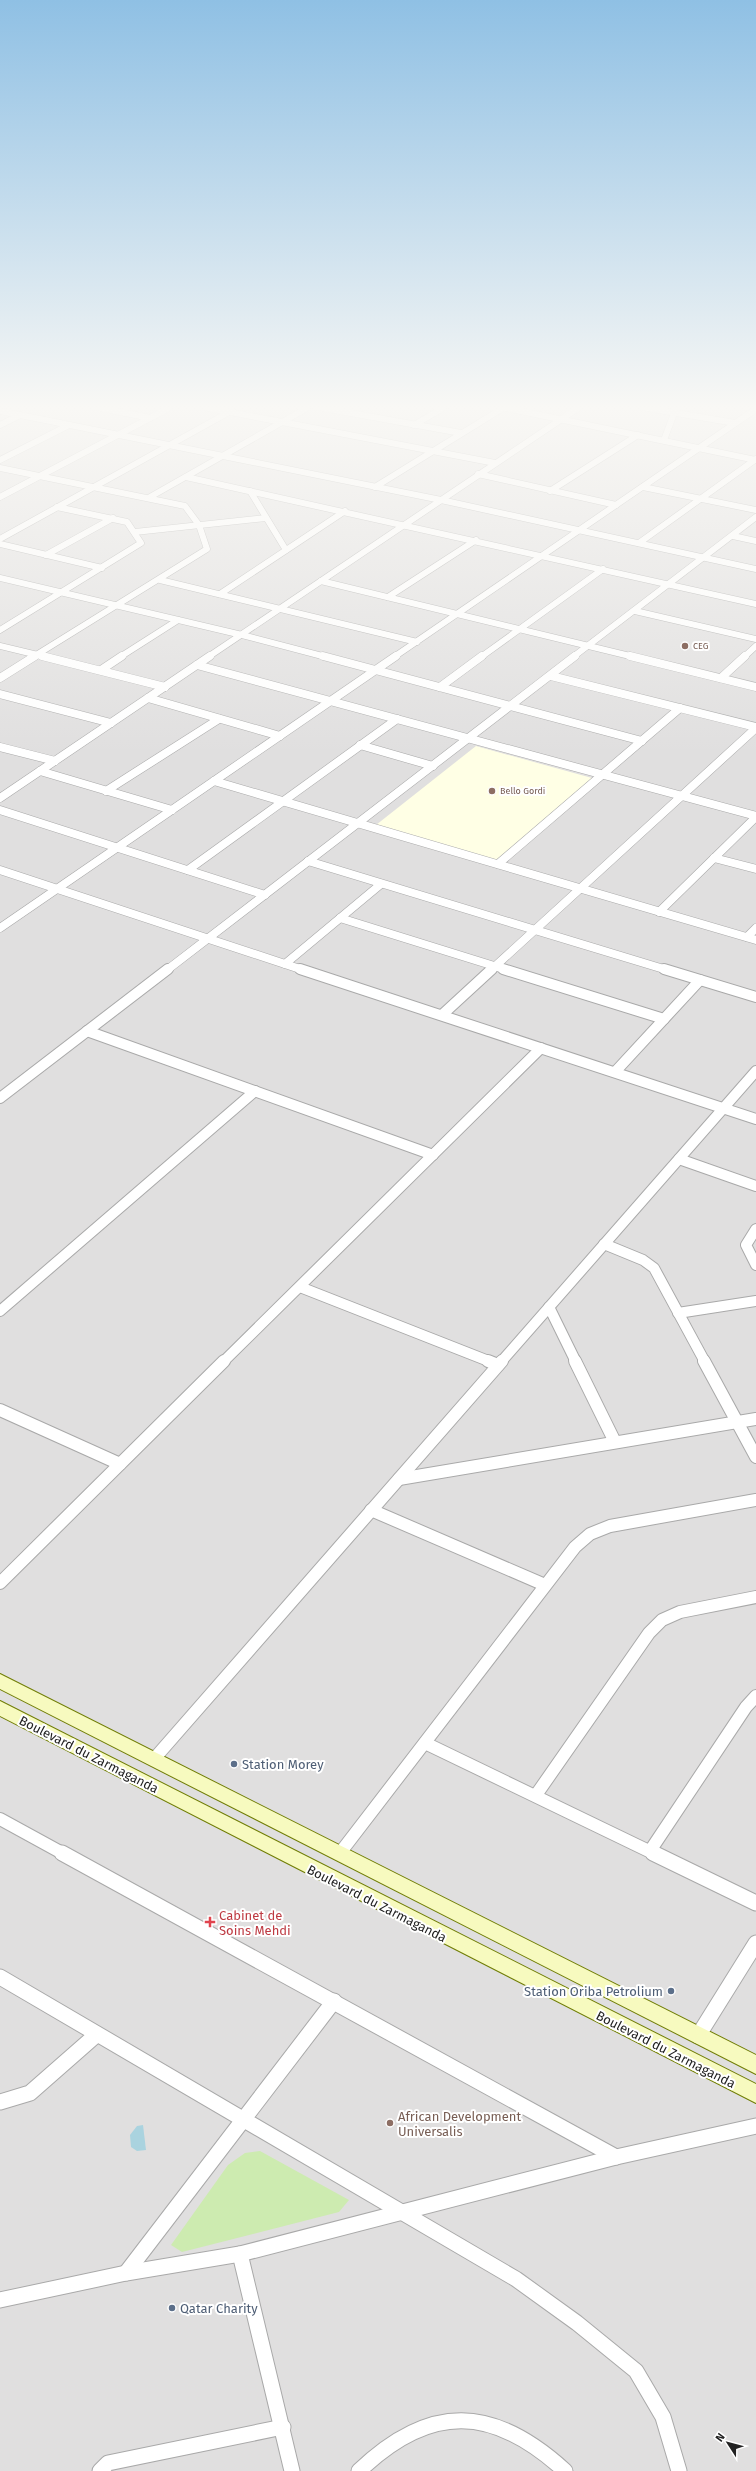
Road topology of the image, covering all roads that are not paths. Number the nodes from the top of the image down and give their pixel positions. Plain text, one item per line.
1 (28, 523) edge
2 (103, 523) edge
3 (128, 523) edge
4 (215, 523) edge
5 (269, 523) edge
6 (327, 523) edge
7 (402, 523) edge
8 (549, 523) edge
9 (590, 523) edge
10 (666, 523) edge
11 (748, 523) edge
12 (405, 524) junction
13 (199, 525) junction
14 (580, 530) junction
15 (135, 532) junction
16 (732, 536) junction
17 (0, 539) edge
18 (476, 540) junction
19 (756, 541) edge
20 (639, 543) junction
21 (0, 544) edge
22 (286, 550) junction
23 (46, 555) junction
24 (543, 556) junction
25 (705, 557) junction
26 (102, 568) junction
27 (756, 568) edge
28 (603, 569) junction
29 (0, 578) edge
30 (160, 580) junction
31 (321, 581) junction
32 (670, 584) junction
33 (62, 593) junction
34 (220, 594) junction
35 (388, 597) junction
36 (756, 604) edge
37 (119, 606) junction
38 (282, 608) junction
39 (635, 611) junction
40 (458, 614) junction
41 (178, 620) junction
42 (520, 629) junction
43 (0, 630) edge
44 (242, 635) junction
45 (756, 639) edge
46 (417, 642) junction
47 (0, 646) edge
48 (589, 646) junction
49 (756, 646) edge
50 (38, 655) junction
51 (197, 665) junction
52 (100, 670) junction
53 (376, 670) junction
54 (551, 676) junction
55 (0, 678) edge
56 (721, 678) junction
57 (165, 687) junction
58 (440, 687) junction
59 (756, 687) edge
60 (0, 694) edge
61 (148, 698) junction
62 (331, 701) junction
63 (511, 706) junction
64 (680, 708) junction
65 (219, 719) junction
66 (397, 719) junction
67 (111, 723) junction
68 (756, 727) edge
69 (280, 736) junction
70 (468, 739) junction
71 (642, 741) junction
72 (360, 745) junction
73 (0, 746) edge
74 (55, 761) junction
75 (433, 766) junction
76 (40, 771) junction
77 (603, 774) junction
78 (214, 781) junction
79 (106, 791) junction
80 (2, 795) edge
81 (682, 796) junction
82 (283, 801) junction
83 (0, 810) edge
84 (172, 810) junction
85 (756, 817) edge
86 (358, 823) junction
87 (118, 847) junction
88 (714, 858) junction
89 (308, 862) junction
90 (498, 864) junction
91 (756, 869) edge
92 (0, 870) edge
93 (188, 870) junction
94 (382, 884) junction
95 (580, 888) junction
96 (57, 889) junction
97 (265, 895) junction
98 (659, 912) junction
99 (340, 918) junction
100 (0, 928) edge
101 (756, 928) edge
102 (534, 930) junction
103 (747, 937) junction
104 (208, 938) junction
105 (756, 940) edge
106 (285, 964) junction
107 (494, 966) junction
108 (700, 980) junction
109 (756, 997) edge
110 (442, 1015) junction
111 (664, 1020) junction
112 (87, 1031) junction
113 (541, 1048) junction
114 (756, 1071) edge
115 (615, 1072) junction
116 (254, 1091) junction
117 (0, 1098) edge
118 (723, 1108) junction
119 (756, 1119) edge
120 (433, 1155) junction
121 (679, 1159) junction
122 (756, 1186) edge
123 (756, 1229) edge
124 (604, 1244) junction
125 (756, 1265) edge
126 (300, 1286) junction
127 (756, 1301) edge
128 (549, 1307) junction
129 (0, 1311) edge
130 (678, 1313) junction
131 (498, 1365) junction
132 (0, 1410) edge
133 (756, 1418) edge
134 (737, 1421) junction
135 (615, 1442) junction
136 (756, 1456) edge
137 (120, 1464) junction
138 (398, 1479) junction
139 (756, 1500) edge
140 (371, 1510) junction
141 (0, 1583) edge
142 (545, 1585) junction
143 (756, 1597) edge
144 (0, 1681) edge
145 (756, 1696) edge
146 (0, 1708) edge
147 (426, 1743) junction
148 (154, 1759) junction
149 (536, 1795) junction
150 (0, 1819) edge
151 (650, 1851) junction
152 (340, 1854) junction
153 (756, 1903) edge
154 (756, 1943) edge
155 (0, 1977) edge
156 (334, 2001) junction
157 (96, 2035) junction
158 (698, 2036) junction
159 (756, 2065) edge
160 (756, 2094) edge
161 (0, 2102) edge
162 (244, 2121) junction
163 (756, 2126) edge
164 (616, 2157) junction
165 (405, 2213) junction
166 (240, 2254) junction
167 (126, 2273) junction
168 (0, 2300) edge
169 (283, 2427) junction
170 (100, 2471) edge
171 (292, 2471) edge
172 (359, 2471) edge
173 (565, 2471) edge
174 (679, 2471) edge

1 - 17 street
2 - 23 street
3 - 15 street
4 - 13 street
5 - 22 street
6 - 22 street
7 - 12 street
8 - 14 street
9 - 14 street
10 - 20 street
11 - 16 street
12 - 18 street
12 - 31 street
13 - 15 street
13 - 30 street
14 - 20 street
14 - 24 street
15 - 26 street
16 - 19 street
16 - 25 street
18 - 24 street
18 - 35 street
20 - 25 street
21 - 23 street
22 - 34 street
23 - 26 street
24 - 28 street
24 - 40 street
25 - 27 street
25 - 32 street
26 - 33 street
28 - 32 street
28 - 42 street
29 - 33 street
30 - 34 street
30 - 37 street
31 - 35 street
31 - 38 street
32 - 36 street
32 - 39 street
33 - 37 street
33 - 43 street
34 - 38 street
35 - 40 street
37 - 41 street
37 - 50 street
38 - 44 street
38 - 46 street
39 - 45 street
39 - 48 street
40 - 42 street
40 - 46 street
41 - 44 street
41 - 52 street
42 - 48 street
42 - 58 street
44 - 51 street
44 - 53 street
46 - 53 street
47 - 50 street
48 - 54 street
48 - 56 street
49 - 56 street
50 - 52 street
50 - 55 street
51 - 57 street
51 - 62 street
52 - 57 street
53 - 58 street
53 - 62 street
54 - 63 street
54 - 64 street
56 - 59 street
57 - 61 street
58 - 63 street
60 - 67 street
61 - 65 street
61 - 67 street
62 - 66 street
62 - 69 street
63 - 70 street
63 - 71 street
64 - 68 street
64 - 71 street
65 - 69 street
65 - 79 street
66 - 70 street
66 - 72 street
67 - 74 street
68 - 81 street
69 - 78 street
70 - 75 street
70 - 77 street
71 - 77 street
72 - 75 street
72 - 82 street
73 - 74 street
74 - 76 street
75 - 86 street
76 - 79 street
76 - 80 street
77 - 81 street
77 - 90 street
78 - 82 street
78 - 84 street
79 - 84 street
81 - 85 street
81 - 95 street
82 - 86 street
82 - 93 street
83 - 87 street
84 - 87 street
85 - 88 street
86 - 89 street
86 - 90 street
87 - 93 street
87 - 96 street
88 - 91 street
88 - 98 street
89 - 94 street
89 - 97 street
90 - 95 street
92 - 96 street
93 - 97 street
94 - 99 street
94 - 102 street
95 - 98 street
95 - 102 street
96 - 100 street
96 - 104 street
97 - 104 street
98 - 103 street
99 - 106 street
99 - 107 street
101 - 103 street
102 - 107 street
102 - 108 street
103 - 105 street
104 - 106 street
104 - 112 street
106 - 110 street
107 - 110 street
107 - 111 street
108 - 109 street
108 - 111 street
110 - 113 street
111 - 115 street
112 - 116 street
112 - 117 street
113 - 115 street
113 - 120 street
114 - 118 street
115 - 118 street
116 - 120 street
116 - 129 street
118 - 119 street
118 - 121 street
120 - 126 street
121 - 122 street
121 - 124 street
123 - 125 street
124 - 128 street
124 - 130 street
126 - 131 street
126 - 137 street
127 - 130 street
128 - 131 street
128 - 135 street
130 - 134 street
131 - 138 street
132 - 137 street
133 - 134 street
134 - 135 street
134 - 136 street
135 - 138 street
137 - 141 street
138 - 140 street
139 - 142 street
140 - 142 street
140 - 148 street
142 - 147 street
143 - 149 street
144 - 148 main road
145 - 151 street
146 - 160 main road, Boulevard du Zarmaganda
147 - 149 street
147 - 152 street
148 - 152 main road
149 - 151 street
150 - 156 street
151 - 153 street
152 - 158 main road
154 - 158 street
155 - 157 street
156 - 162 street
156 - 164 street
157 - 161 street
157 - 162 street
158 - 159 main road
162 - 165 street
162 - 167 street
163 - 164 street
164 - 165 street
165 - 166 street
165 - 174 street
166 - 167 street
166 - 169 street
167 - 168 street
169 - 170 street
169 - 171 street
172 - 173 street

